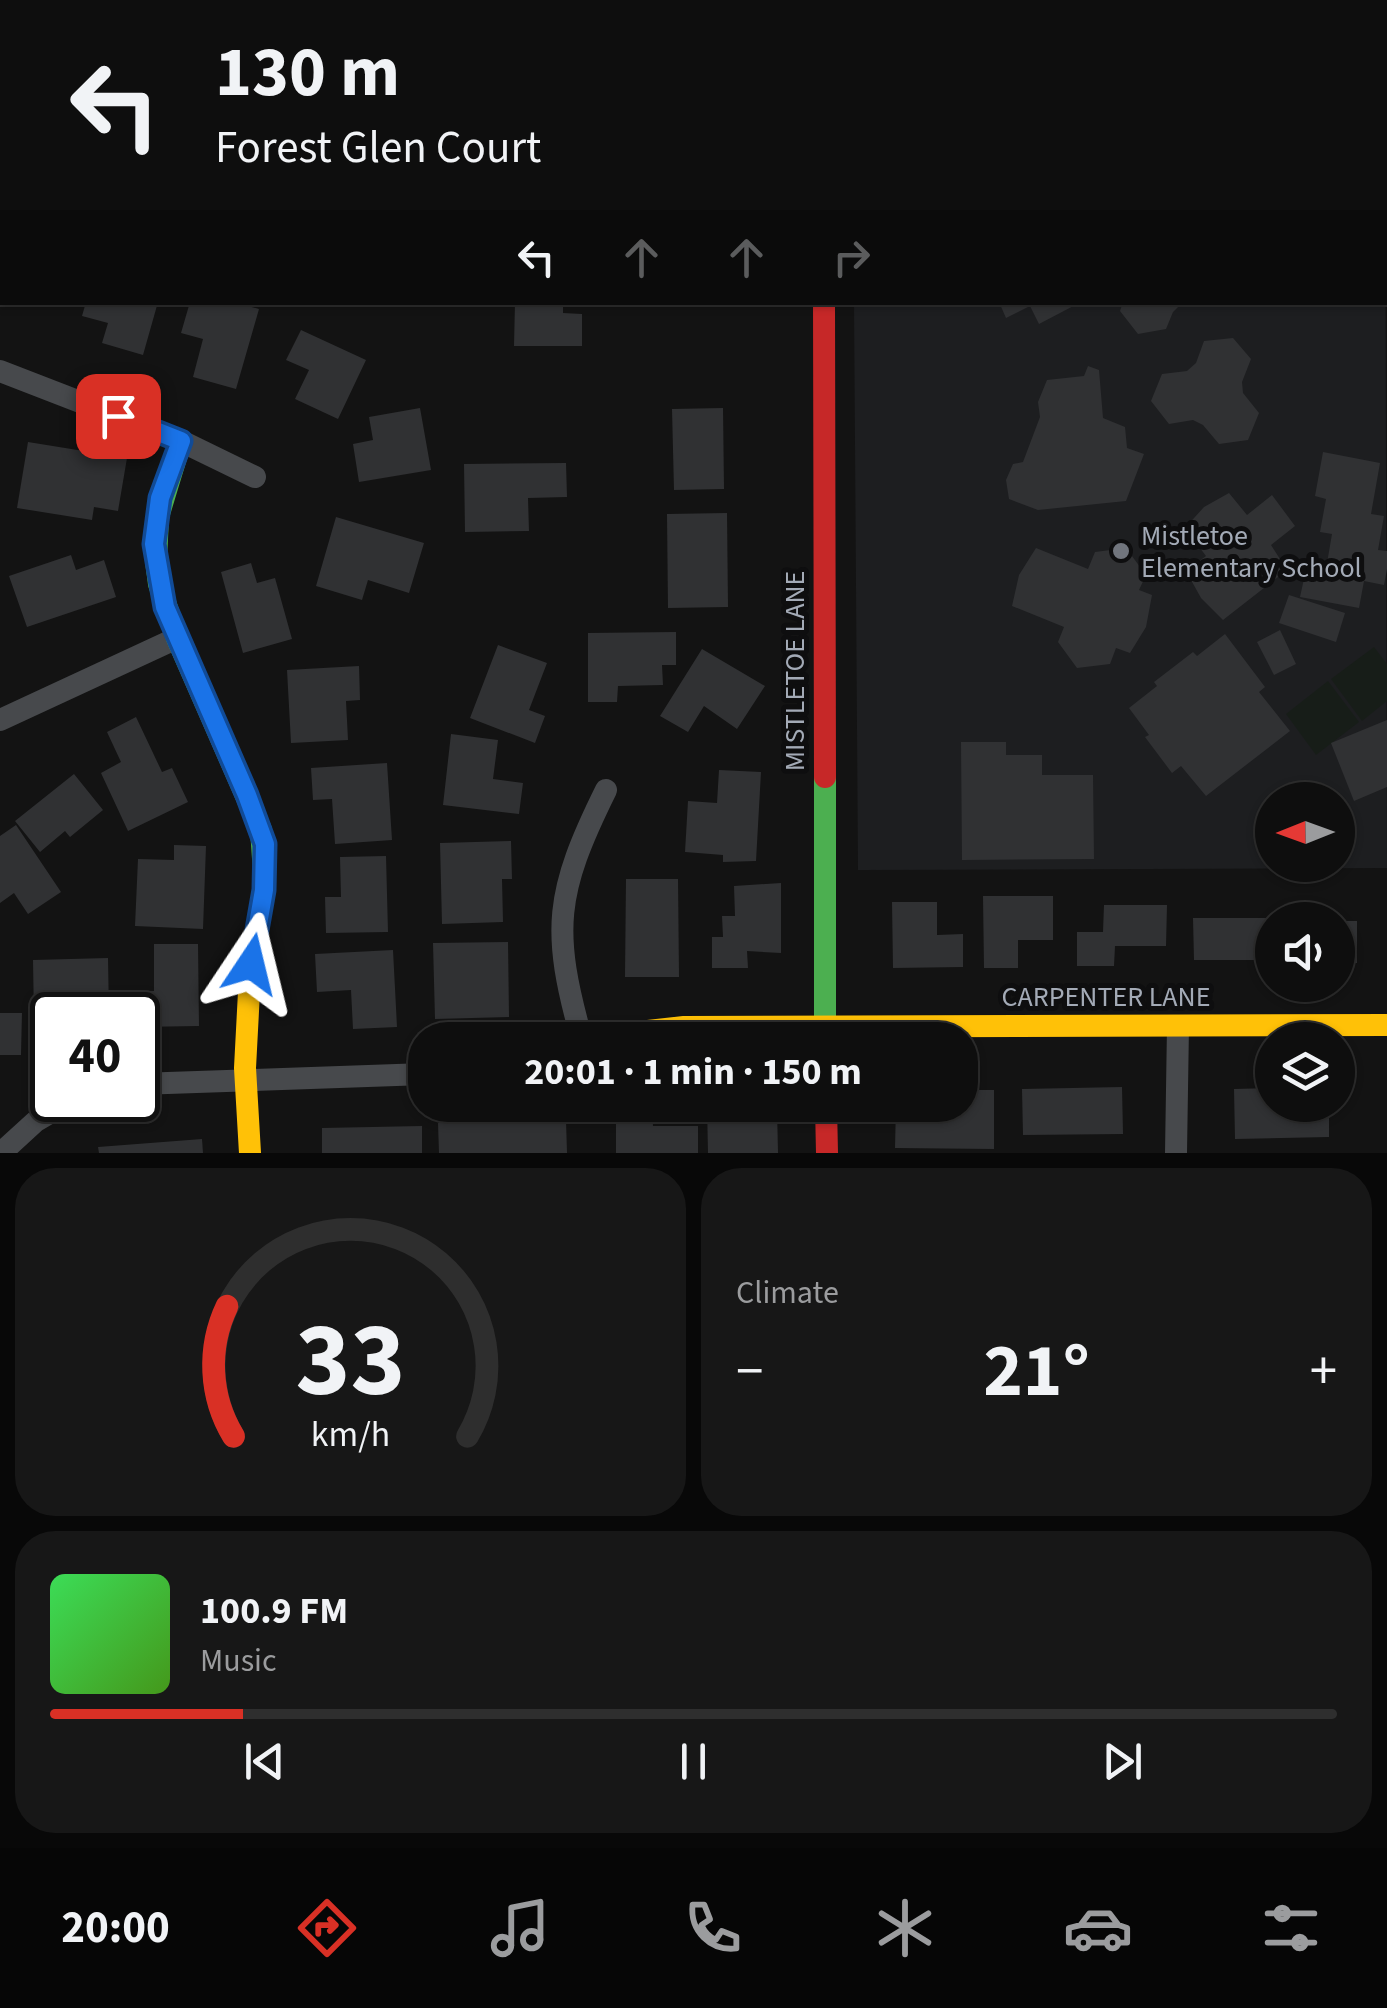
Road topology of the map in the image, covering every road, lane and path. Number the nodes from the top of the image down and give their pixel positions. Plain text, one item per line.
1 (824, 305) edge
2 (0, 371) edge
3 (181, 441) junction
4 (256, 477) dead end
5 (177, 638) junction
6 (0, 720) edge
7 (606, 790) dead end
8 (577, 1022) edge
9 (825, 1022) edge
10 (1387, 1025) edge
11 (1178, 1026) junction
12 (978, 1031) edge
13 (408, 1075) edge
14 (245, 1080) junction
15 (160, 1083) edge
16 (35, 1122) edge
17 (826, 1122) edge
18 (1, 1153) edge
19 (250, 1153) edge
20 (826, 1153) edge
21 (1176, 1153) edge

1 - 9 street, MISTLETOE LANE
2 - 3 street
3 - 4 street
3 - 5 street
5 - 6 street
5 - 14 street
7 - 8 street
10 - 11 street, CARPENTER LANE
11 - 12 street, CARPENTER LANE
11 - 21 street
13 - 14 street
14 - 15 street
14 - 19 street
16 - 18 street
17 - 20 street

